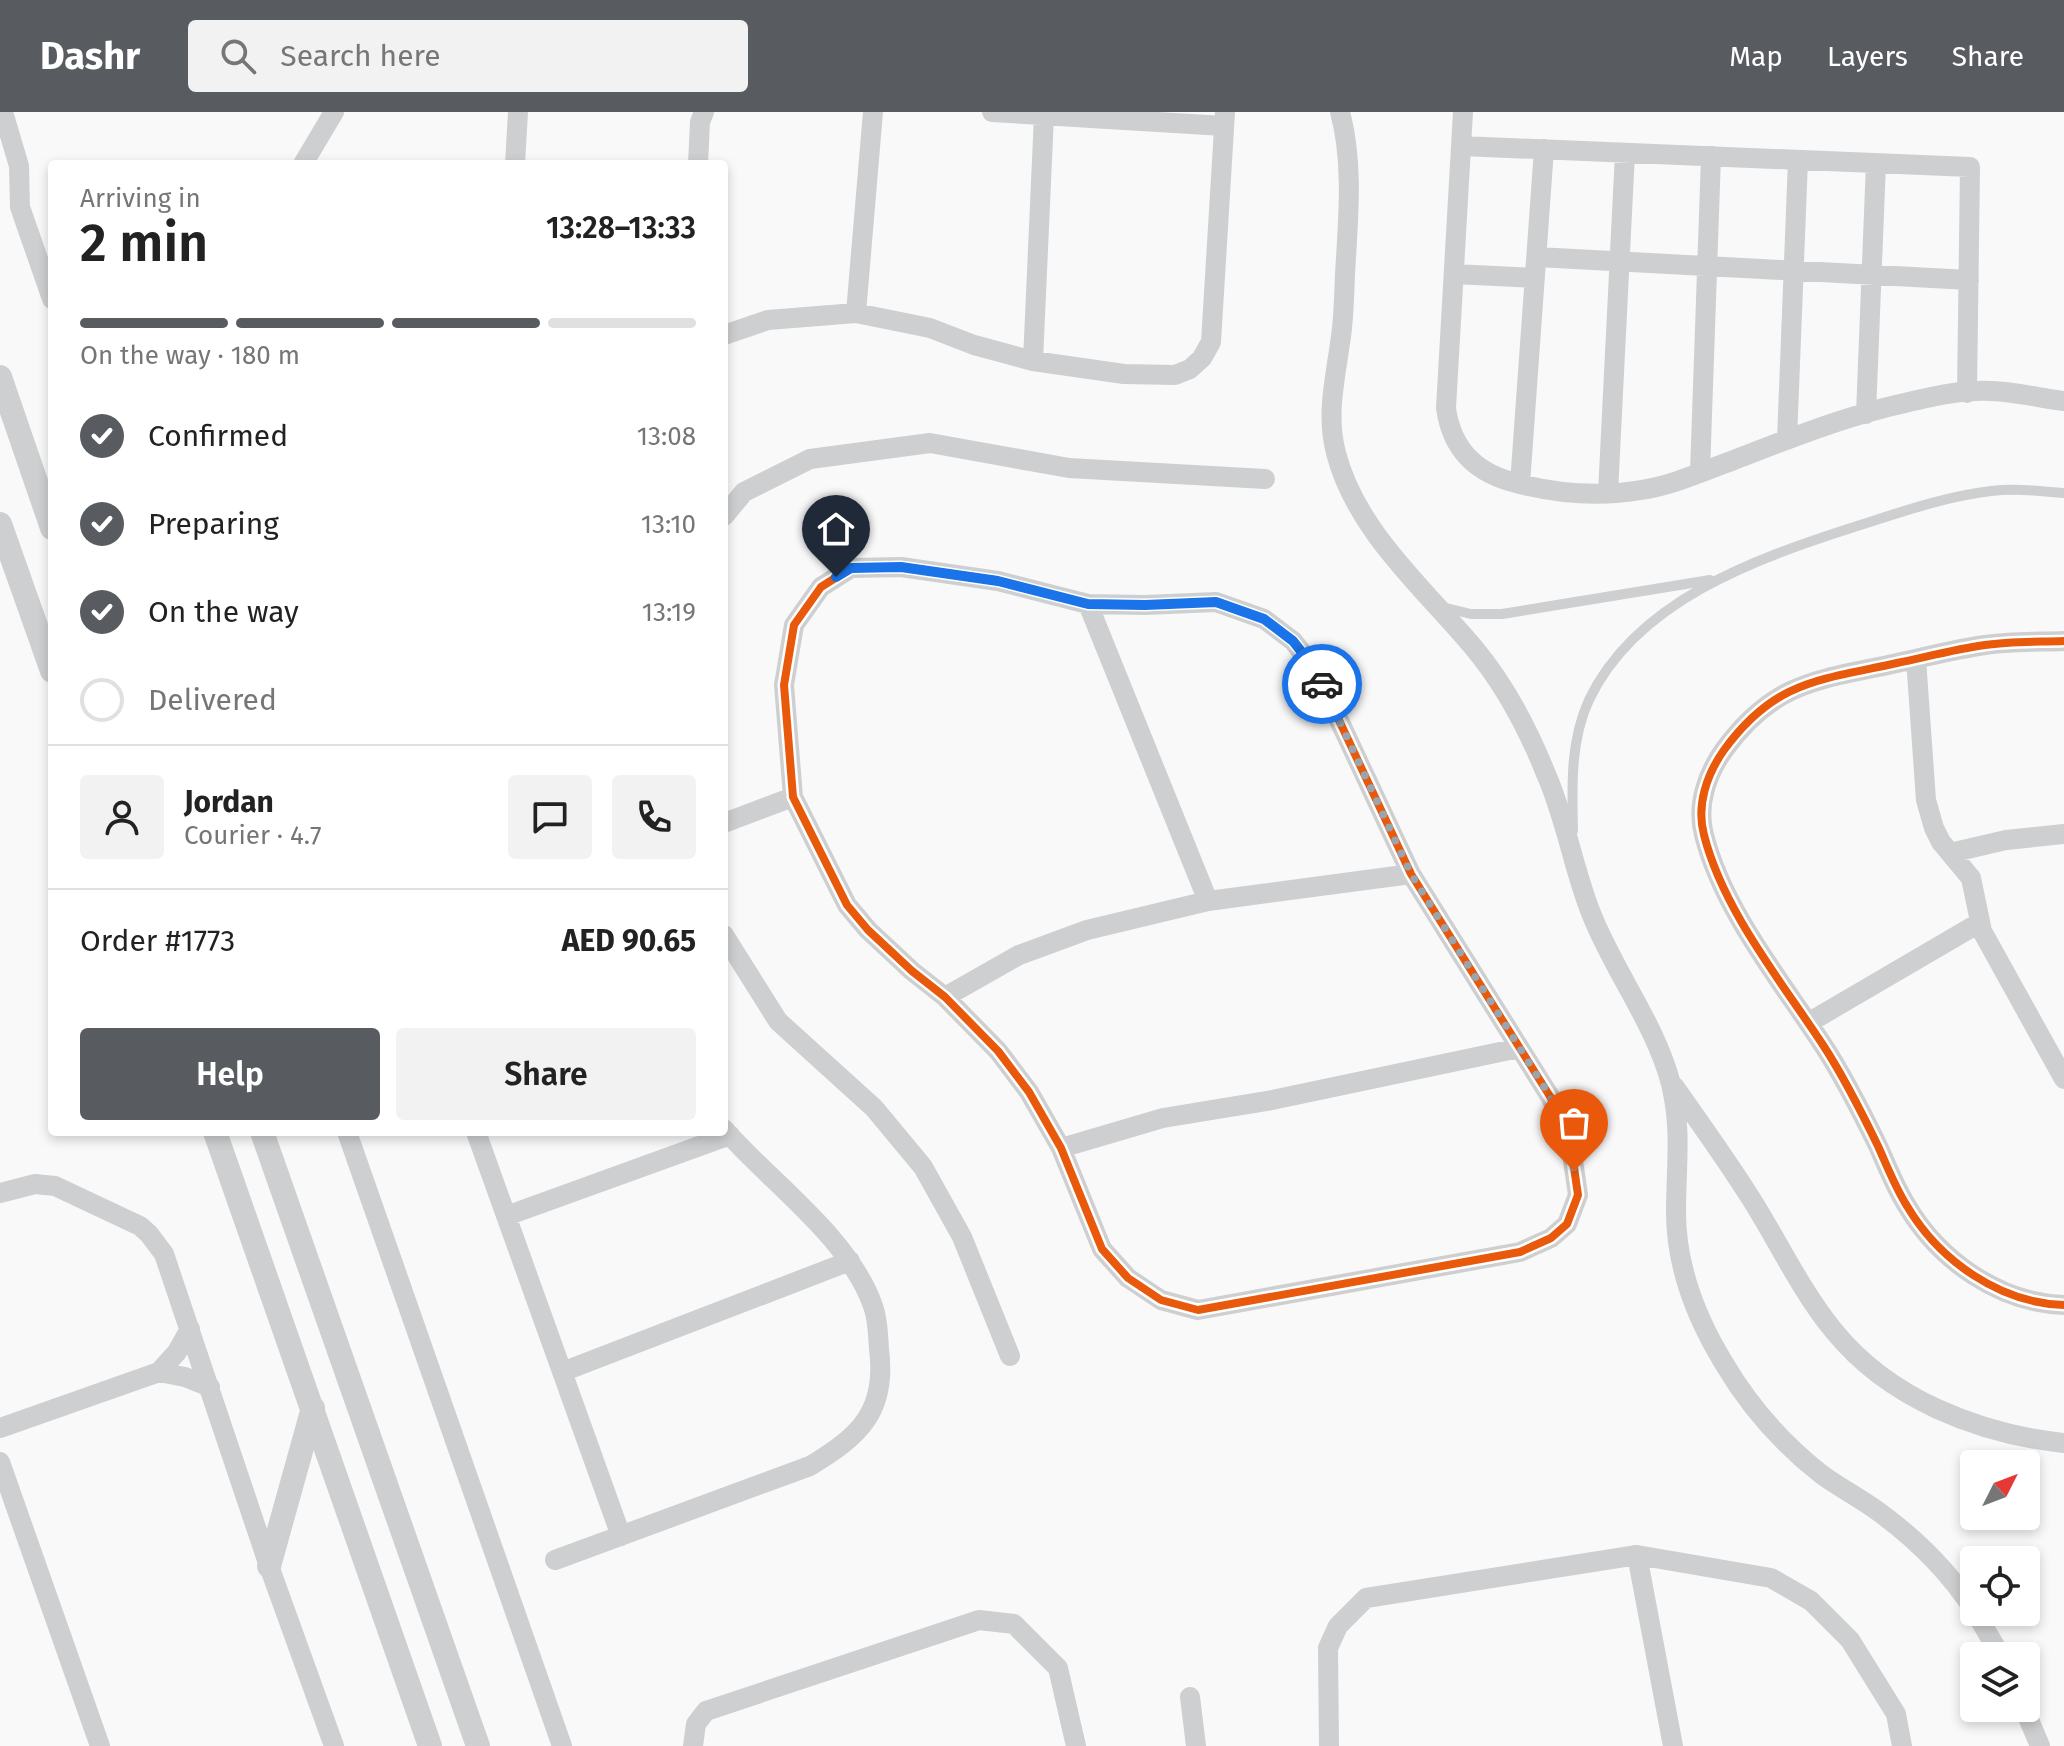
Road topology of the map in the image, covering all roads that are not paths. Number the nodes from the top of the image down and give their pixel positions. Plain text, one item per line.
1 (3, 112) edge
2 (334, 112) edge
3 (518, 112) edge
4 (704, 112) edge
5 (873, 112) edge
6 (992, 112) edge
7 (1340, 112) edge
8 (1463, 112) edge
9 (1044, 115) junction
10 (1225, 119) edge
11 (1461, 146) junction
12 (1544, 149) junction
13 (1625, 153) junction
14 (1711, 156) junction
15 (305, 160) edge
16 (515, 160) edge
17 (698, 160) edge
18 (1798, 160) junction
19 (1876, 163) junction
20 (1619, 261) junction
21 (1707, 266) junction
22 (1536, 267) junction
23 (1793, 270) junction
24 (1454, 274) junction
25 (1871, 274) junction
26 (1969, 280) junction
27 (48, 288) edge
28 (856, 313) junction
29 (728, 334) edge
30 (1033, 361) junction
31 (0, 377) edge
32 (1967, 393) junction
33 (2064, 401) edge
34 (1866, 414) junction
35 (1787, 440) junction
36 (1700, 473) junction
37 (1265, 479) dead end
38 (1520, 484) junction
39 (1608, 493) junction
40 (2064, 493) edge
41 (728, 511) edge
42 (48, 516) edge
43 (1, 534) edge
44 (1716, 579) junction
45 (1432, 603) junction
46 (1088, 604) junction
47 (2064, 641) edge
48 (1916, 659) junction
49 (48, 660) edge
50 (793, 797) junction
51 (728, 821) edge
52 (2064, 834) edge
53 (1573, 853) junction
54 (1950, 853) junction
55 (1411, 874) junction
56 (1208, 901) junction
57 (1979, 923) junction
58 (728, 941) edge
59 (945, 997) junction
60 (1808, 1023) junction
61 (1519, 1048) junction
62 (2064, 1079) edge
63 (1670, 1080) junction
64 (728, 1133) edge
65 (216, 1136) edge
66 (264, 1136) edge
67 (348, 1136) edge
68 (477, 1136) edge
69 (716, 1136) edge
70 (1061, 1148) junction
71 (0, 1193) edge
72 (506, 1216) junction
73 (850, 1261) junction
74 (2064, 1305) edge
75 (190, 1329) junction
76 (1010, 1356) dead end
77 (159, 1372) junction
78 (562, 1372) junction
79 (210, 1387) junction
80 (313, 1408) junction
81 (0, 1428) edge
82 (2064, 1443) edge
83 (0, 1462) edge
84 (621, 1536) junction
85 (1637, 1555) junction
86 (555, 1560) dead end
87 (269, 1566) junction
88 (1960, 1592) edge
89 (1190, 1697) dead end
90 (2030, 1722) edge
91 (100, 1746) edge
92 (334, 1746) edge
93 (430, 1746) edge
94 (478, 1746) edge
95 (562, 1746) edge
96 (693, 1746) edge
97 (1076, 1746) edge
98 (1196, 1746) edge
99 (1329, 1746) edge
100 (1673, 1746) edge
101 (1902, 1746) edge
102 (2040, 1746) edge

1 - 27 street
2 - 15 street
3 - 16 street
4 - 17 street
5 - 28 street
6 - 9 street
7 - 45 street
8 - 11 street
9 - 10 street
9 - 30 street
10 - 30 street
11 - 12 street
11 - 24 street
12 - 13 street
12 - 22 street
13 - 14 street
13 - 20 street
14 - 18 street
14 - 21 street
18 - 19 street
18 - 23 street
19 - 25 street
19 - 26 street
20 - 21 street
20 - 22 street
20 - 39 street
21 - 23 street
21 - 36 street
22 - 24 street
22 - 38 street
23 - 25 street
23 - 35 street
24 - 38 street
25 - 26 street
25 - 34 street
26 - 32 street
28 - 29 street
28 - 30 street
31 - 42 street
32 - 33 street
32 - 34 street
34 - 35 street
35 - 36 street
36 - 39 street
37 - 41 street
38 - 39 street
40 - 44 lane
43 - 49 street
44 - 45 lane
44 - 53 lane
45 - 53 street
46 - 50 street
46 - 55 street
46 - 56 street
47 - 48 street
48 - 54 street
48 - 60 street
50 - 51 street
50 - 59 street
52 - 54 street
53 - 63 street
54 - 57 street
55 - 56 street
55 - 61 street
56 - 59 street
57 - 60 street
57 - 62 street
58 - 76 street
59 - 70 street
60 - 74 street
61 - 70 street
61 - 70 street
63 - 82 street
63 - 88 street
64 - 73 street
65 - 80 street
66 - 94 street
67 - 95 street
68 - 72 street
69 - 72 street
71 - 75 street
72 - 78 street
73 - 78 street
73 - 84 street
75 - 77 street
75 - 79 street
77 - 79 street
77 - 81 street
78 - 84 street
79 - 87 street
80 - 87 street
80 - 93 street
83 - 91 street
84 - 86 street
85 - 99 street
85 - 100 street
85 - 101 street
87 - 92 street
89 - 98 street
90 - 102 street
96 - 97 street

